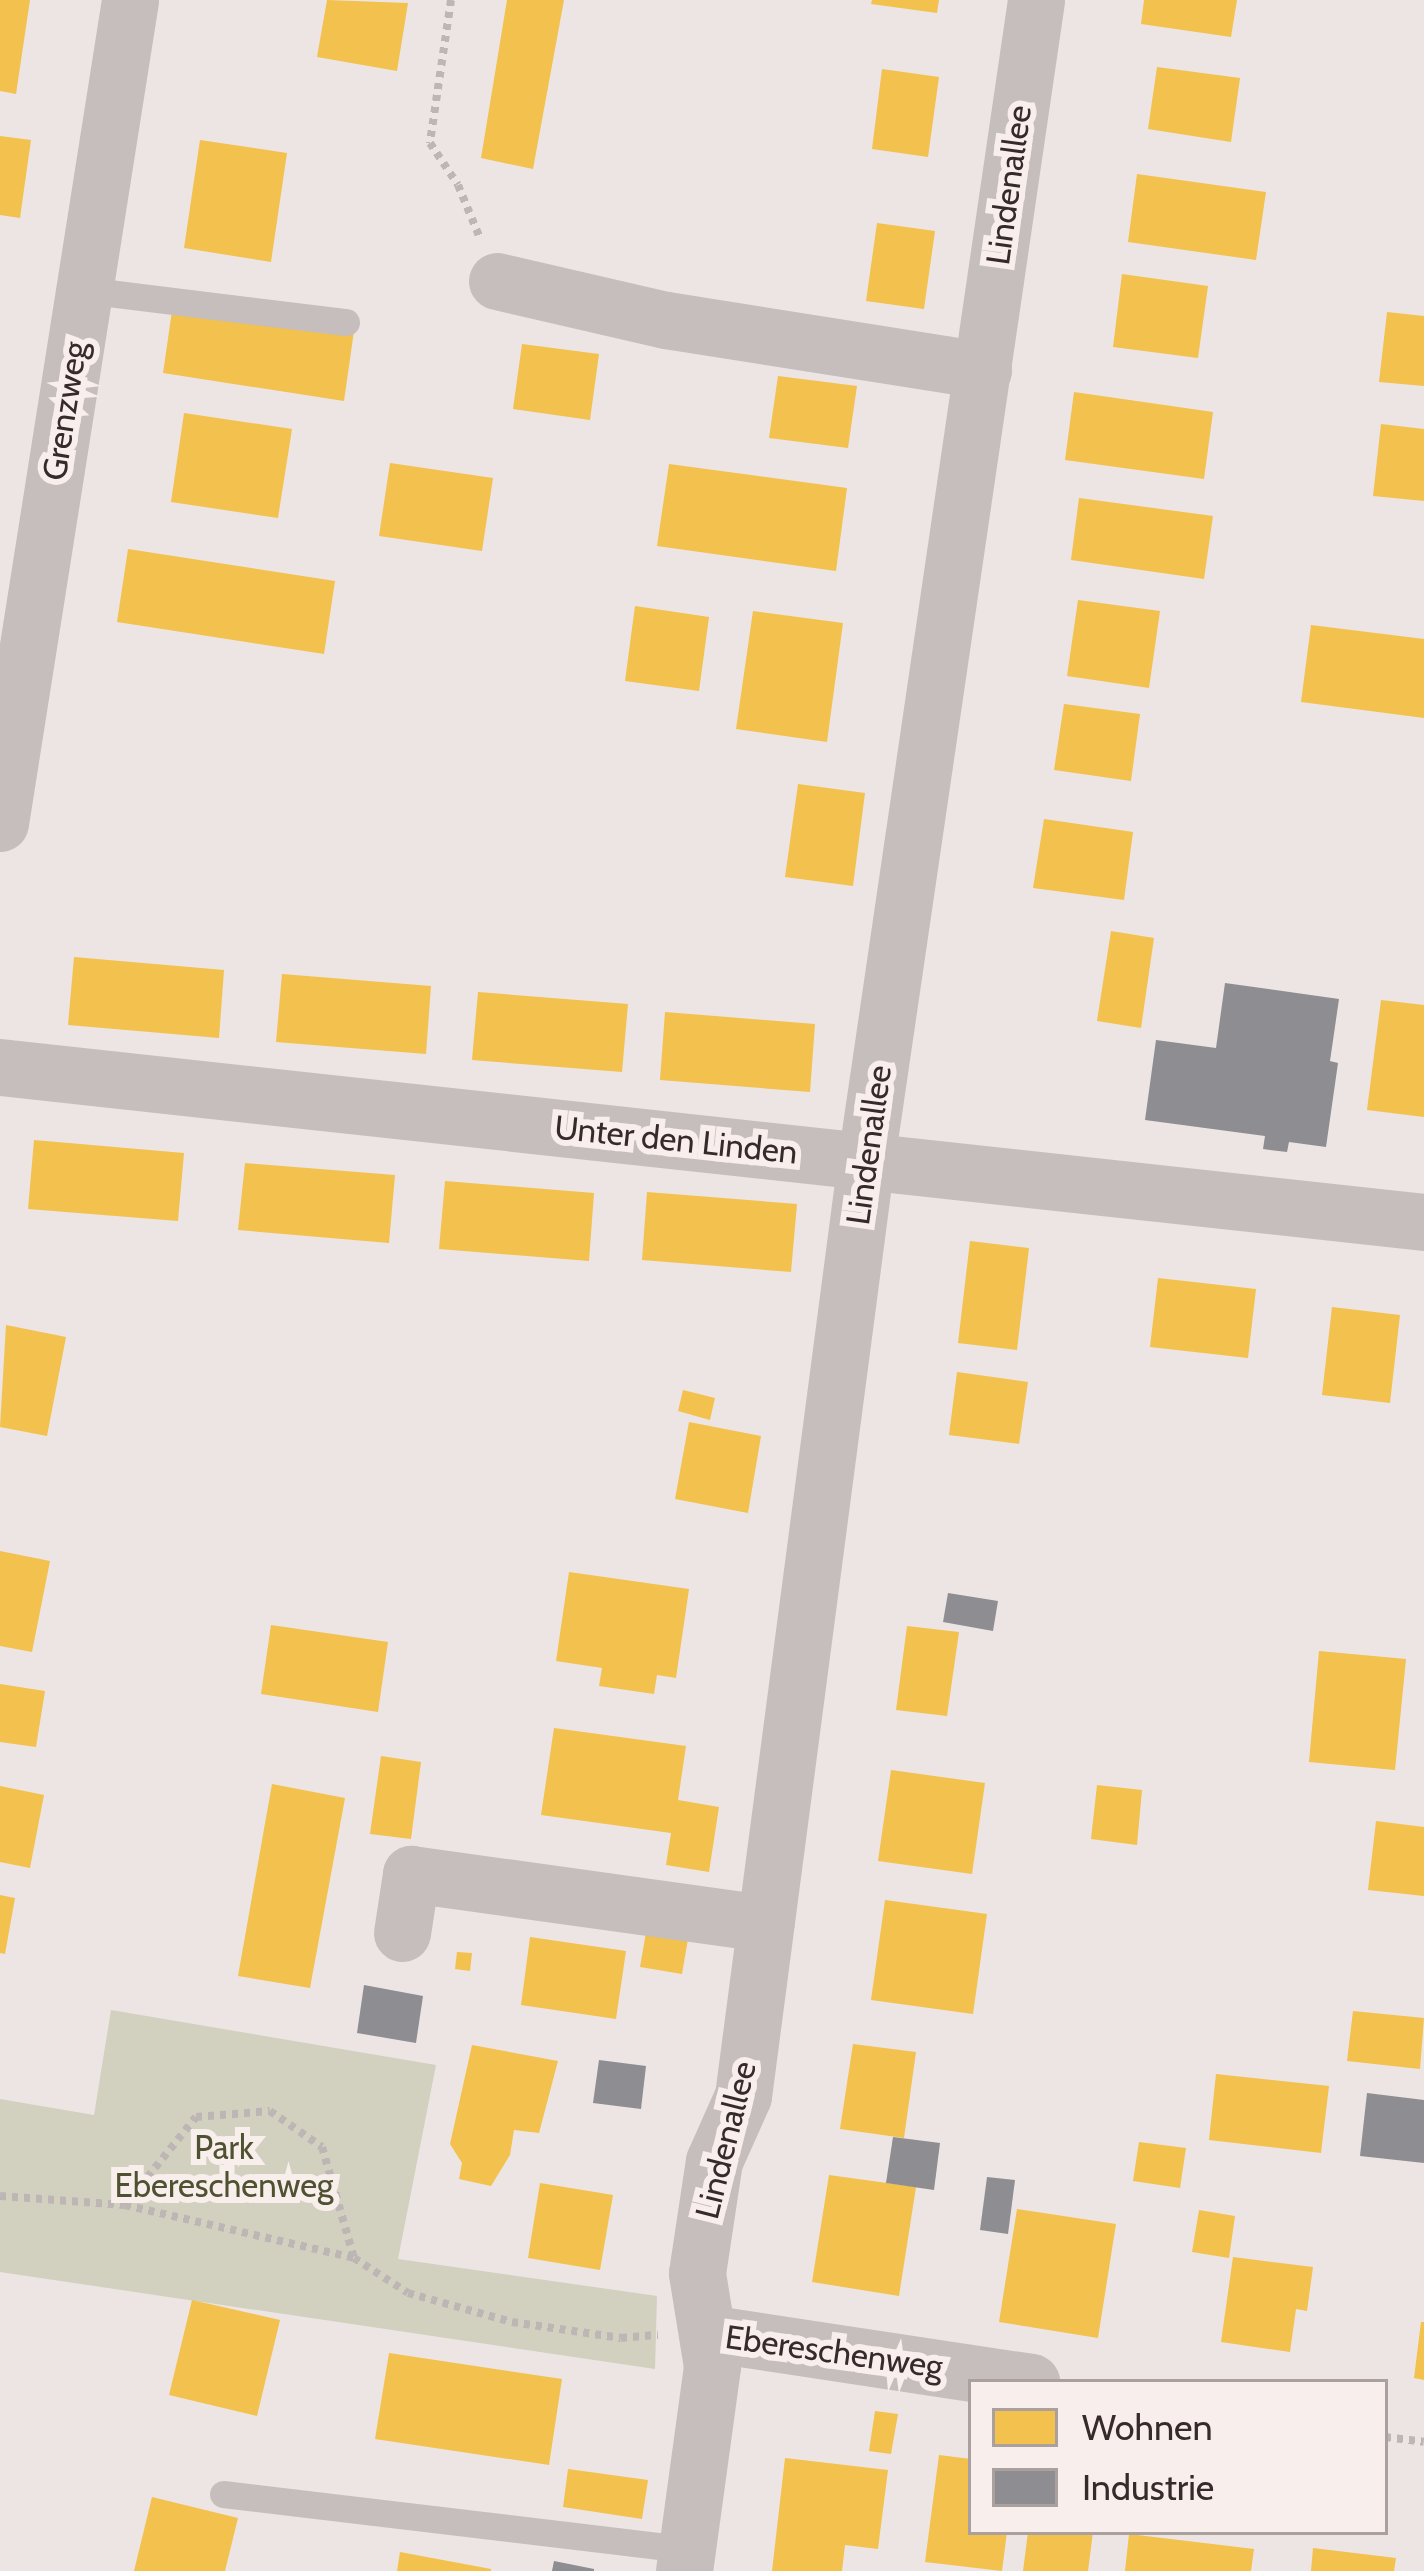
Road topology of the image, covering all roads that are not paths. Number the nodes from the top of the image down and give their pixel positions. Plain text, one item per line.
1 (130, 0) edge
2 (1036, 0) edge
3 (497, 280) road end
4 (84, 290) junction
5 (346, 322) dead end
6 (982, 370) junction
7 (12, 678) edge
8 (0, 823) edge
9 (0, 1067) edge
10 (866, 1160) junction
11 (1424, 1222) edge
12 (766, 1923) junction
13 (402, 1933) dead end
14 (707, 2333) junction
15 (1011, 2379) edge
16 (223, 2494) dead end
17 (686, 2560) edge

1 - 4 street, Grenzweg
2 - 6 street, Lindenallee
3 - 6 street
4 - 5 lane
4 - 7 street, Grenzweg
6 - 10 street, Lindenallee
7 - 8 street, Grenzweg
9 - 10 street, Unter den Linden
10 - 11 street, Unter den Linden
10 - 12 street, Lindenallee
12 - 13 street
12 - 14 street, Lindenallee
14 - 15 street, Ebereschenweg
14 - 17 street, Lindenallee
16 - 17 lane

